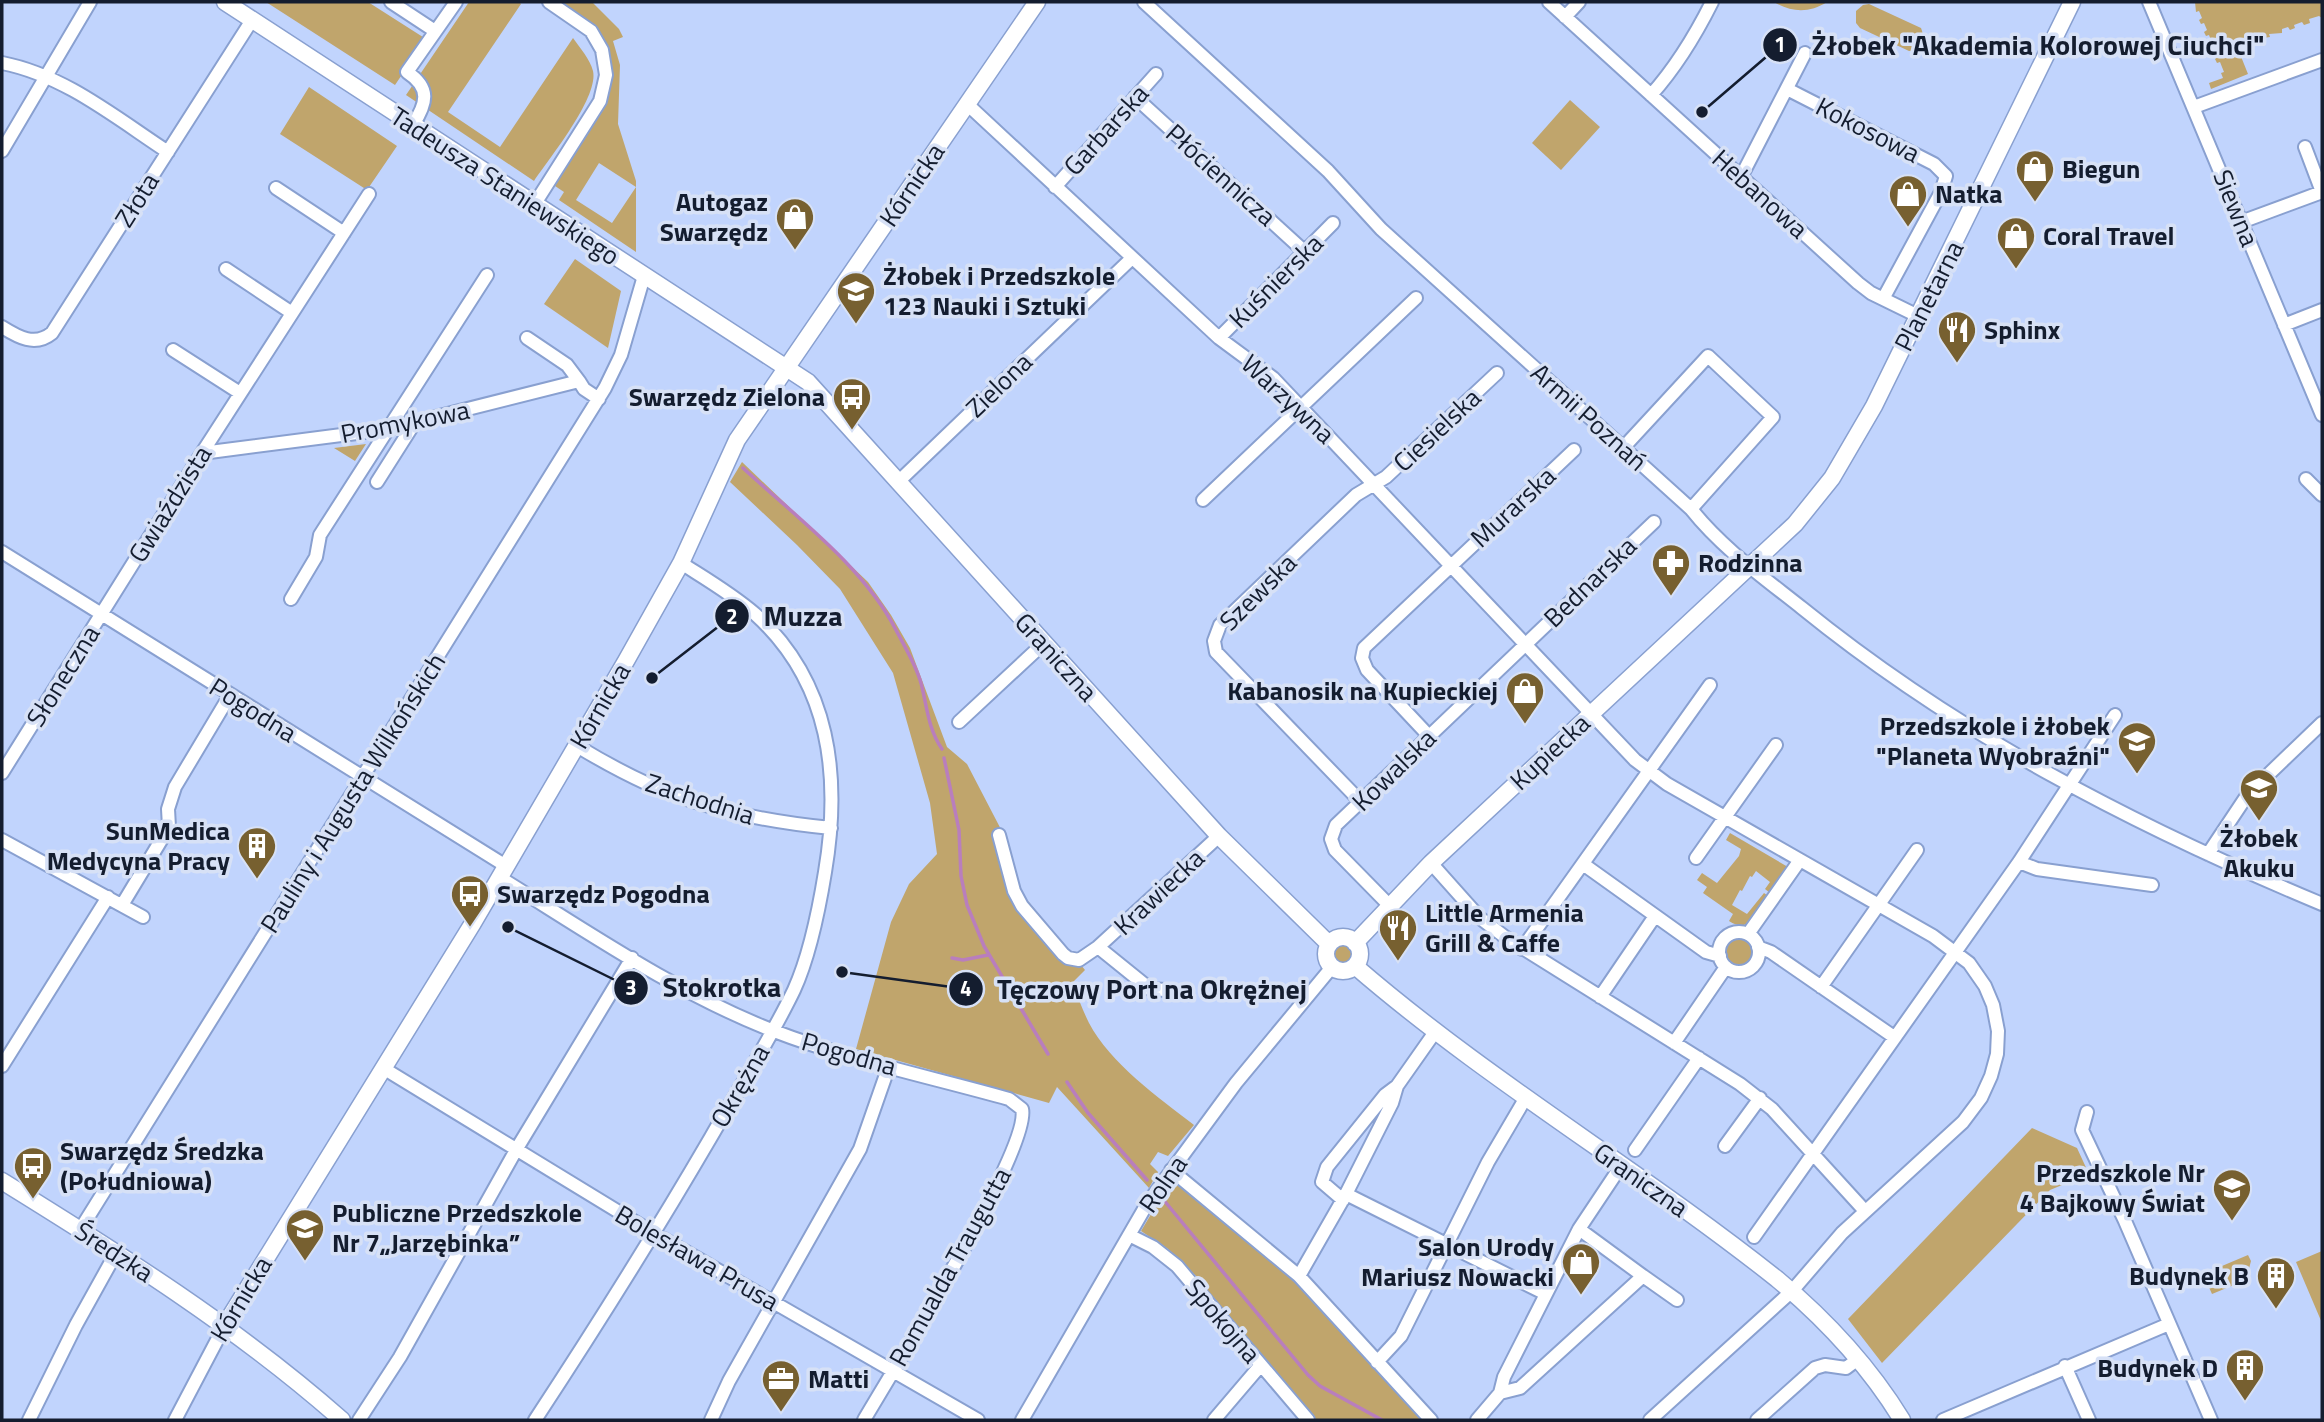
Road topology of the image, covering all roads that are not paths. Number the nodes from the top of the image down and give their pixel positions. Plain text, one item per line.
1 (90, 2) edge
2 (225, 2) edge
3 (391, 2) edge
4 (456, 2) edge
5 (549, 2) edge
6 (1037, 2) edge
7 (1144, 2) edge
8 (1549, 2) edge
9 (1579, 2) edge
10 (1712, 2) edge
11 (2073, 2) edge
12 (2149, 2) edge
13 (1566, 17) junction
14 (252, 20) junction
15 (435, 31) junction
16 (1805, 53) dead end
17 (2322, 60) edge
18 (2, 63) edge
19 (1156, 74) dead end
20 (47, 76) junction
21 (1787, 89) junction
22 (1651, 95) junction
23 (1135, 97) junction
24 (967, 104) junction
25 (2194, 107) junction
26 (413, 125) junction
27 (2305, 147) dead end
28 (2, 151) edge
29 (168, 152) junction
30 (1741, 177) junction
31 (1055, 187) junction
32 (276, 188) dead end
33 (2322, 192) edge
34 (369, 194) dead end
35 (534, 205) junction
36 (2241, 222) junction
37 (1333, 223) dead end
38 (344, 233) junction
39 (1306, 253) junction
40 (1131, 259) junction
41 (226, 269) dead end
42 (487, 275) dead end
43 (644, 276) junction
44 (1416, 298) dead end
45 (1883, 299) junction
46 (2322, 310) edge
47 (292, 313) junction
48 (1918, 316) junction
49 (2284, 325) junction
50 (2, 327) edge
51 (527, 338) dead end
52 (1219, 338) junction
53 (173, 351) dead end
54 (786, 368) junction
55 (1497, 373) dead end
56 (579, 381) junction
57 (240, 393) junction
58 (599, 399) junction
59 (1302, 407) junction
60 (2322, 415) edge
61 (415, 422) junction
62 (388, 429) junction
63 (1623, 447) junction
64 (1574, 450) dead end
65 (202, 453) junction
66 (2306, 479) dead end
67 (377, 482) dead end
68 (898, 482) junction
69 (1375, 484) junction
70 (2322, 495) edge
71 (1203, 500) dead end
72 (1691, 509) junction
73 (1654, 522) dead end
74 (2, 552) edge
75 (681, 563) junction
76 (1452, 565) junction
77 (1751, 568) junction
78 (291, 599) dead end
79 (101, 615) junction
80 (1044, 643) junction
81 (1526, 643) junction
82 (1710, 685) dead end
83 (230, 695) junction
84 (1591, 714) junction
85 (2115, 715) dead end
86 (959, 722) dead end
87 (2322, 723) edge
88 (1429, 736) junction
89 (1776, 745) dead end
90 (577, 746) junction
91 (1649, 771) junction
92 (2, 774) edge
93 (362, 778) junction
94 (2070, 786) junction
95 (1361, 802) junction
96 (1725, 818) junction
97 (831, 828) junction
98 (999, 835) dead end
99 (1219, 836) junction
100 (2, 840) edge
101 (1917, 850) dead end
102 (2208, 854) junction
103 (1696, 858) dead end
104 (1800, 860) junction
105 (2020, 862) junction
106 (1431, 863) junction
107 (1583, 864) junction
108 (503, 872) junction
109 (2152, 885) dead end
110 (108, 897) junction
111 (1879, 904) junction
112 (2322, 904) edge
113 (122, 905) junction
114 (1389, 905) junction
115 (1655, 916) junction
116 (143, 918) dead end
117 (1748, 934) junction
118 (1355, 943) junction
119 (1329, 944) junction
120 (1098, 947) junction
121 (1758, 947) junction
122 (1522, 949) junction
123 (1955, 950) junction
124 (632, 958) junction
125 (1723, 962) junction
126 (1355, 966) junction
127 (1332, 967) junction
128 (1821, 987) junction
129 (1165, 990) dead end
130 (1600, 997) junction
131 (772, 1030) junction
132 (1435, 1032) junction
133 (1894, 1037) junction
134 (1674, 1043) junction
135 (1699, 1058) junction
136 (2, 1066) edge
137 (889, 1066) junction
138 (383, 1068) junction
139 (1397, 1086) junction
140 (1760, 1098) junction
141 (1525, 1099) junction
142 (1022, 1109) joint
143 (2087, 1112) dead end
144 (1725, 1146) dead end
145 (516, 1150) junction
146 (1635, 1150) dead end
147 (1812, 1153) junction
148 (1621, 1166) junction
149 (1171, 1171) junction
150 (2, 1181) edge
151 (1345, 1197) junction
152 (1865, 1211) junction
153 (1578, 1229) junction
154 (80, 1230) junction
155 (655, 1234) junction
156 (1129, 1235) junction
157 (1754, 1237) dead end
158 (1446, 1244) junction
159 (116, 1253) junction
160 (1299, 1276) junction
161 (1643, 1276) junction
162 (1791, 1291) junction
163 (1546, 1294) junction
164 (1678, 1300) dead end
165 (774, 1303) junction
166 (2169, 1324) junction
167 (225, 1325) junction
168 (1857, 1359) junction
169 (1377, 1362) junction
170 (1260, 1366) junction
171 (2065, 1366) junction
172 (893, 1370) junction
173 (1500, 1394) junction
174 (29, 1420) edge
175 (175, 1420) edge
176 (342, 1420) edge
177 (359, 1420) edge
178 (535, 1420) edge
179 (711, 1420) edge
180 (864, 1420) edge
181 (978, 1420) edge
182 (1022, 1420) edge
183 (1214, 1420) edge
184 (1307, 1420) edge
185 (1431, 1420) edge
186 (1477, 1420) edge
187 (1650, 1420) edge
188 (1757, 1420) edge
189 (1902, 1420) edge
190 (1943, 1420) edge
191 (2089, 1420) edge
192 (2211, 1420) edge

1 - 20 street
2 - 14 street, Tadeusza Staniewskiego
3 - 15 street
4 - 15 street
5 - 35 street
6 - 24 street, Kórnicka
7 - 63 street, Armii Poznań
8 - 13 street, Hebanowa
9 - 13 street
10 - 22 street
11 - 48 street, Planetarna
12 - 25 street, Siewna
13 - 22 street, Hebanowa
14 - 26 street, Tadeusza Staniewskiego
14 - 29 street, Złota
15 - 26 street
16 - 21 street
17 - 25 street
18 - 20 street
19 - 23 street, Garbarska
20 - 28 street
20 - 29 street
21 - 30 street
21 - 45 street, Kokosowa
22 - 30 street, Hebanowa
23 - 31 street, Garbarska
23 - 39 street, Płóciennicza
24 - 31 street, Warzywna
24 - 54 street, Kórnicka
25 - 36 street, Siewna
26 - 35 street, Tadeusza Staniewskiego
27 - 33 street
29 - 50 street, Złota
30 - 45 street, Hebanowa
31 - 40 street, Warzywna
32 - 38 street
33 - 36 street
34 - 38 street, Gwiaździsta
35 - 43 street, Tadeusza Staniewskiego
36 - 49 street, Siewna
37 - 39 street, Kuśnierska
38 - 47 street, Gwiaździsta
39 - 52 street, Kuśnierska
40 - 52 street, Warzywna
40 - 68 street, Zielona
41 - 47 street
42 - 62 street
43 - 54 street, Tadeusza Staniewskiego
43 - 58 street, Pauliny i Augusta Wilkońskich
44 - 59 street
45 - 48 street, Hebanowa
46 - 49 street
47 - 57 street, Gwiaździsta
48 - 77 street, Planetarna
49 - 60 street, Siewna
51 - 56 street
52 - 59 street, Warzywna
53 - 57 street
54 - 68 street, Graniczna
54 - 75 street, Kórnicka
55 - 69 street, Ciesielska
56 - 58 street
56 - 61 street, Promykowa
57 - 65 street, Gwiaździsta
58 - 93 street, Pauliny i Augusta Wilkońskich
59 - 69 street, Warzywna
59 - 71 street
61 - 62 street, Promykowa
61 - 67 street
62 - 65 street, Promykowa
62 - 78 street
63 - 72 street, Armii Poznań
63 - 72 street
64 - 76 street, Murarska
65 - 79 street, Gwiaździsta
66 - 70 street
68 - 80 street, Graniczna
69 - 76 street, Warzywna
69 - 95 street, Szewska
72 - 77 street, Armii Poznań
73 - 81 street, Bednarska
74 - 79 street, Pogodna
75 - 90 street, Kórnicka
75 - 97 street, Okrężna
76 - 81 street, Warzywna
76 - 88 street, Murarska
77 - 84 street, Kupiecka
77 - 94 street, Armii Poznań
79 - 83 street, Pogodna
79 - 92 street, Słoneczna
80 - 86 street
80 - 99 street, Graniczna
81 - 84 street, Warzywna
81 - 88 street, Kowalska
82 - 91 street
83 - 93 street, Pogodna
83 - 113 street
84 - 91 street, Warzywna
84 - 106 street, Kupiecka
85 - 94 street
87 - 102 street
88 - 95 street, Kowalska
89 - 96 street
90 - 97 street, Zachodnia
90 - 108 street, Kórnicka
91 - 96 street, Warzywna
91 - 107 street
93 - 108 street, Pogodna
93 - 154 street, Pauliny i Augusta Wilkońskich
94 - 102 street, Armii Poznań
94 - 105 street
95 - 114 street, Kowalska
96 - 103 street
96 - 104 street, Warzywna
97 - 131 street, Okrężna
98 - 120 street, Krawiecka
99 - 119 street, Graniczna
99 - 120 street, Krawiecka
100 - 110 street
101 - 111 street
102 - 112 street, Armii Poznań
104 - 111 street, Warzywna
104 - 117 street
105 - 109 street
105 - 123 street
106 - 114 street, Kupiecka
106 - 122 street
107 - 115 street
107 - 122 street
108 - 124 street, Pogodna
108 - 138 street, Kórnicka
110 - 113 street
110 - 136 street
111 - 123 street, Warzywna
111 - 128 street
113 - 116 street
114 - 118 street, Kupiecka
115 - 125 street
115 - 130 street
117 - 121 street
117 - 125 street
118 - 119 street
118 - 126 street
119 - 127 street
120 - 129 street, Krawiecka
121 - 125 street
121 - 128 street
122 - 130 street
123 - 133 street
123 - 152 street, Warzywna
124 - 131 street, Pogodna
124 - 145 street
125 - 134 street
126 - 127 street
126 - 132 street, Graniczna
127 - 149 street, Rolna
128 - 133 street
130 - 134 street
131 - 137 street, Pogodna
131 - 155 street, Okrężna
132 - 139 street
132 - 141 street, Graniczna
133 - 147 street
134 - 135 street
135 - 140 street
135 - 146 street
137 - 142 street, Pogodna
137 - 165 street
138 - 145 street, Bolesława Prusa
138 - 167 street, Kórnicka
139 - 151 street
139 - 151 street
140 - 144 street
140 - 147 street
141 - 148 street, Graniczna
141 - 158 street
142 - 172 street, Romualda Traugutta
143 - 166 street
145 - 155 street, Bolesława Prusa
145 - 177 street
147 - 152 street
147 - 157 street
148 - 153 street
148 - 162 street, Graniczna
149 - 156 street, Rolna
149 - 160 street
150 - 154 street, Średzka
151 - 158 street
151 - 160 street
152 - 162 street, Warzywna
153 - 161 street
153 - 163 street
154 - 159 street, Średzka
155 - 165 street, Bolesława Prusa
155 - 178 street, Okrężna
156 - 170 street, Spokojna
156 - 182 street, Rolna
158 - 163 street
158 - 169 street
159 - 167 street, Średzka
159 - 174 street
160 - 169 street
161 - 164 street
161 - 173 street
162 - 168 street, Graniczna
162 - 187 street, Warzywna
163 - 173 street
165 - 172 street, Bolesława Prusa
165 - 179 street
166 - 171 street
166 - 192 street
167 - 175 street, Kórnicka
167 - 176 street, Średzka
168 - 188 street
168 - 189 street, Graniczna
169 - 185 street
170 - 183 street
170 - 184 street, Spokojna
171 - 190 street
171 - 191 street
172 - 180 street, Romualda Traugutta
172 - 181 street, Bolesława Prusa
173 - 186 street

